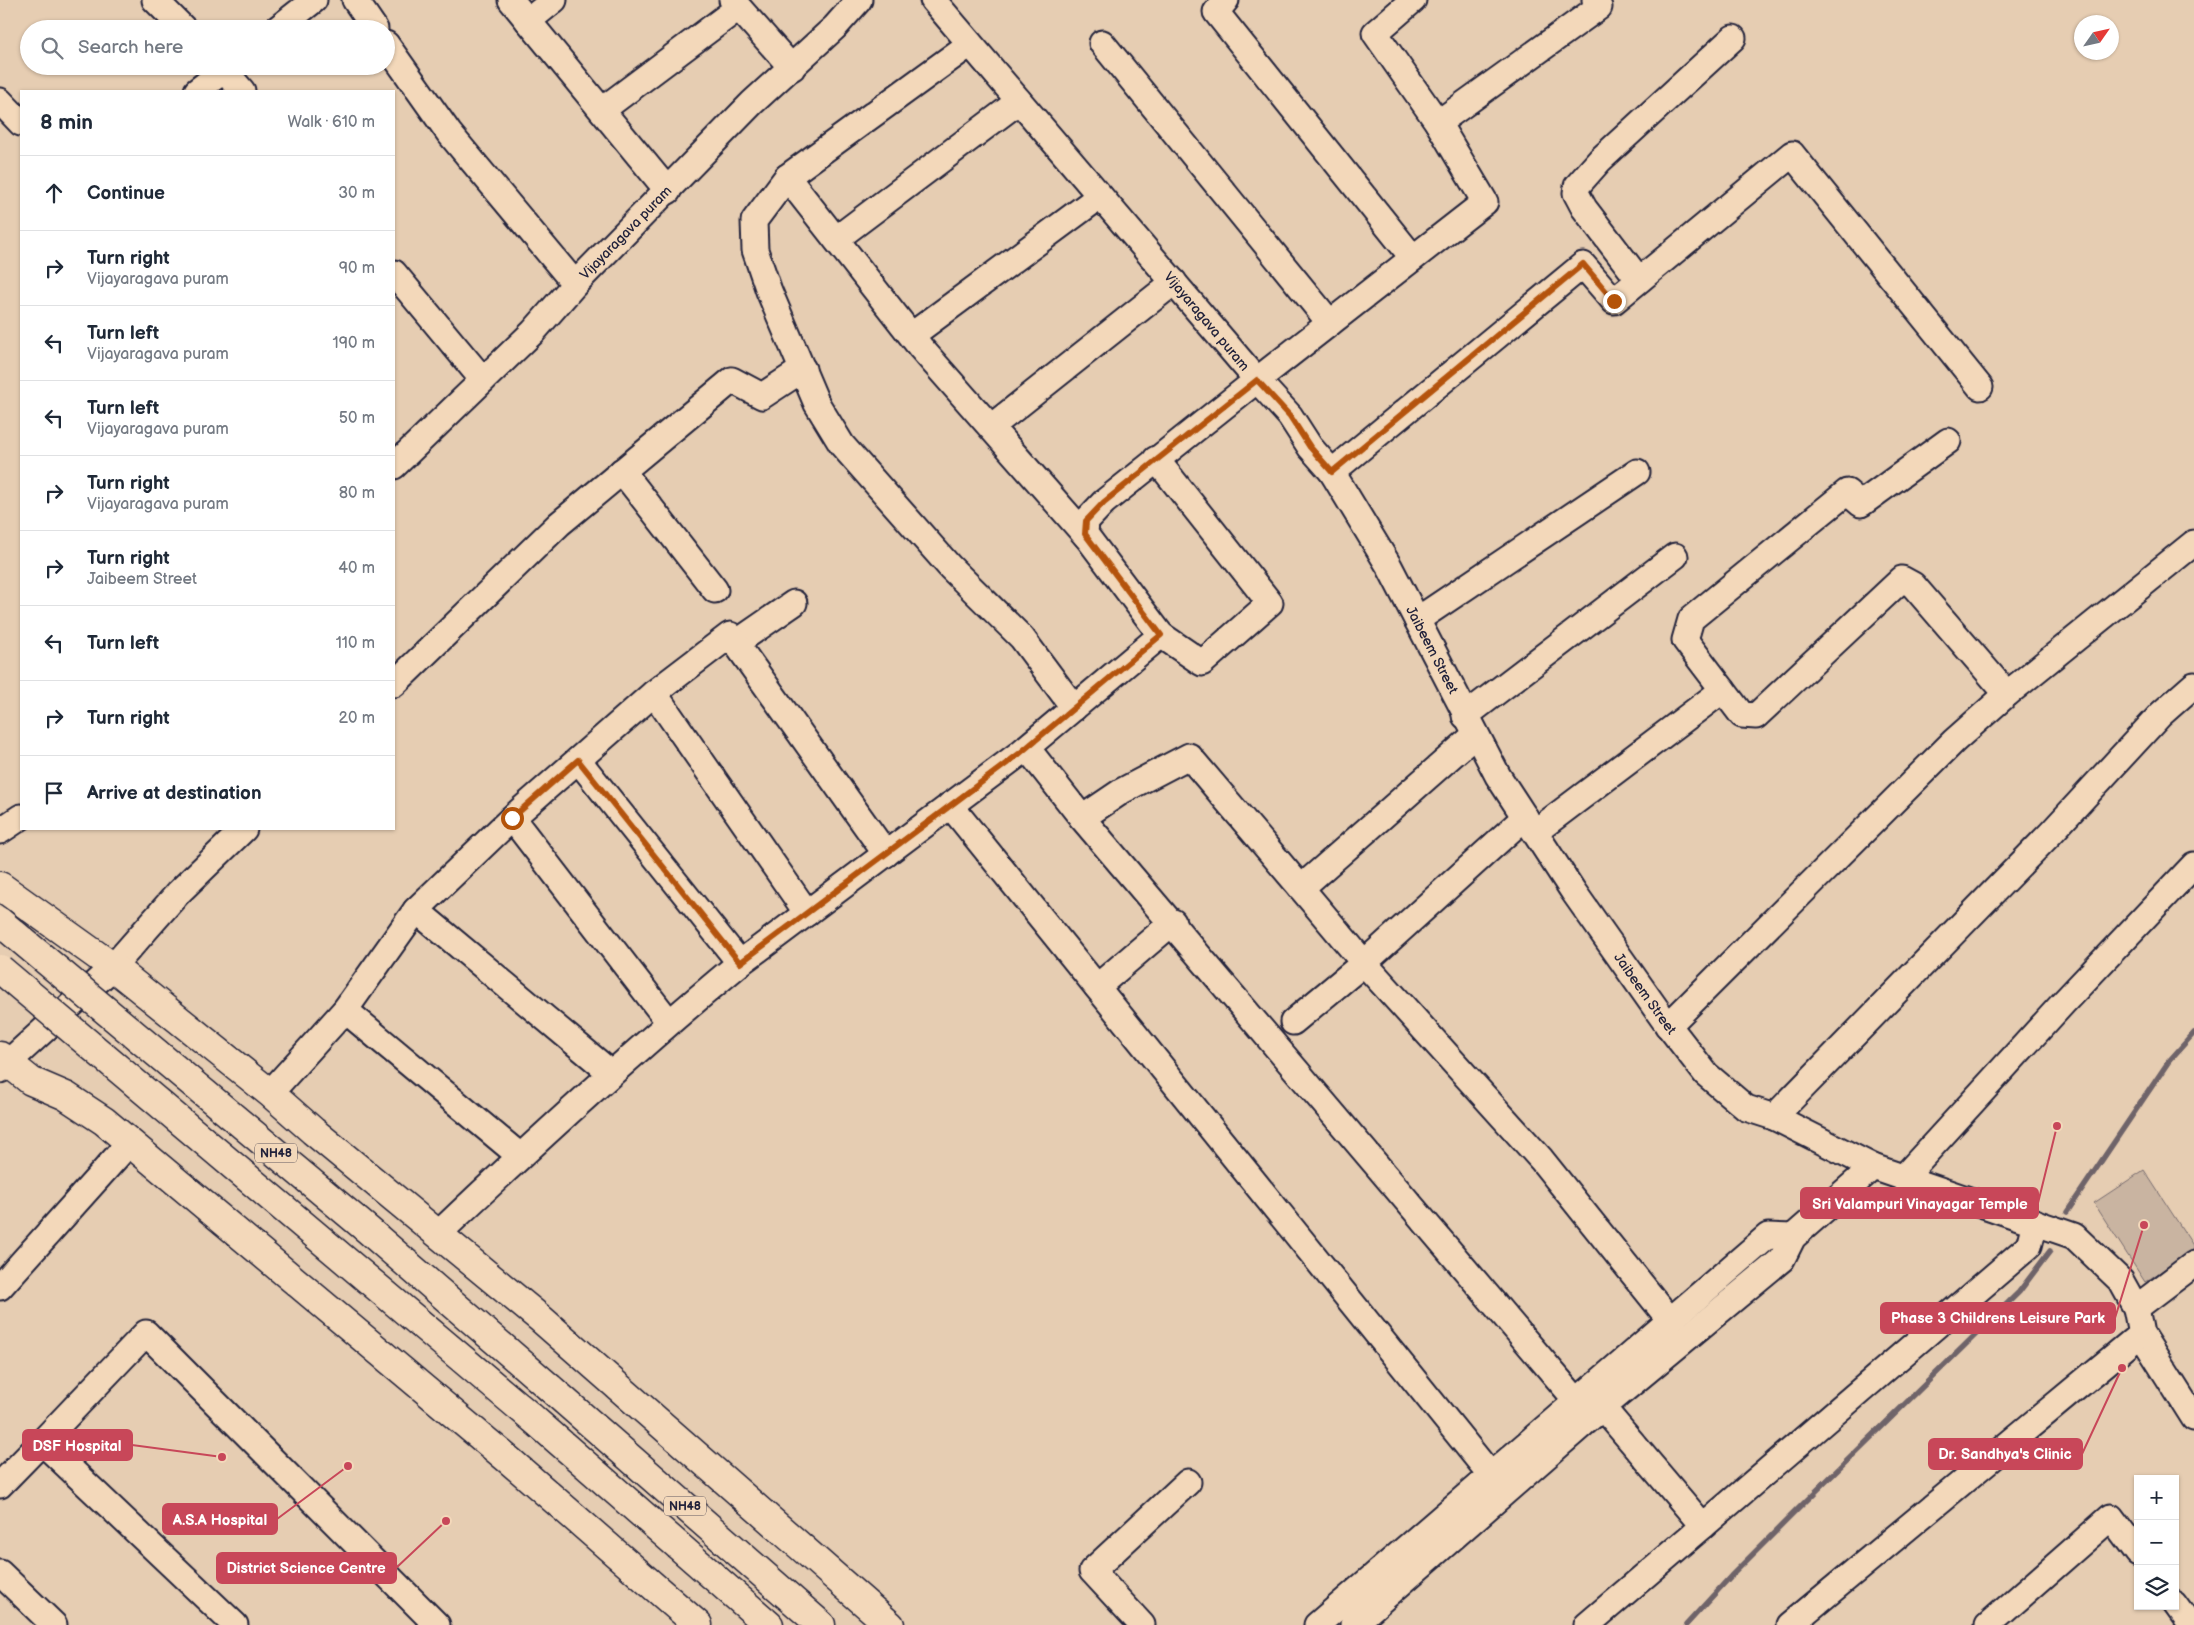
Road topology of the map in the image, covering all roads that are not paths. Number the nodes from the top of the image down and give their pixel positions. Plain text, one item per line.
1 (156, 0) edge
2 (314, 0) edge
3 (355, 0) edge
4 (511, 0) edge
5 (554, 0) edge
6 (859, 0) edge
7 (933, 0) edge
8 (1226, 0) edge
9 (1413, 0) edge
10 (1596, 0) edge
11 (735, 4) edge
12 (175, 20) edge
13 (289, 20) edge
14 (369, 20) edge
15 (528, 20) junction
16 (1733, 38) dead end
17 (1102, 42) dead end
18 (970, 44) junction
19 (395, 57) edge
20 (792, 68) junction
21 (216, 75) edge
22 (230, 75) edge
23 (198, 90) edge
24 (241, 90) edge
25 (0, 101) edge
26 (1019, 101) junction
27 (602, 110) junction
28 (20, 122) edge
29 (1438, 124) junction
30 (787, 177) junction
31 (668, 191) junction
32 (1100, 196) junction
33 (836, 239) junction
34 (1413, 258) junction
35 (395, 274) edge
36 (1639, 280) junction
37 (1174, 282) junction
38 (575, 284) junction
39 (1330, 323) junction
40 (912, 335) junction
41 (803, 370) junction
42 (483, 380) junction
43 (1257, 380) junction
44 (1980, 388) dead end
45 (991, 428) junction
46 (1948, 441) dead end
47 (1156, 459) junction
48 (395, 465) edge
49 (622, 471) junction
50 (1332, 472) junction
51 (1637, 472) dead end
52 (1087, 537) junction
53 (2194, 543) edge
54 (1675, 556) dead end
55 (715, 590) dead end
56 (794, 603) dead end
57 (1417, 620) junction
58 (1161, 635) junction
59 (736, 643) junction
60 (395, 683) edge
61 (2194, 685) edge
62 (1723, 690) junction
63 (654, 693) junction
64 (2007, 694) junction
65 (1074, 708) junction
66 (1470, 726) junction
67 (1026, 748) junction
68 (578, 760) junction
69 (950, 805) junction
70 (20, 818) edge
71 (512, 818) junction
72 (1082, 818) junction
73 (1530, 825) junction
74 (243, 830) edge
75 (0, 831) edge
76 (886, 854) junction
77 (2194, 865) edge
78 (0, 886) edge
79 (1300, 888) junction
80 (416, 910) junction
81 (807, 913) junction
82 (0, 922) edge
83 (1173, 922) junction
84 (740, 963) junction
85 (1364, 963) junction
86 (113, 967) junction
87 (0, 969) edge
88 (1097, 987) junction
89 (345, 1010) junction
90 (669, 1022) junction
91 (1293, 1022) dead end
92 (1668, 1026) junction
93 (2, 1063) edge
94 (611, 1073) junction
95 (270, 1093) junction
96 (1774, 1118) junction
97 (130, 1142) junction
98 (520, 1156) junction
99 (1873, 1167) junction
100 (1903, 1178) junction
101 (2041, 1225) junction
102 (438, 1234) junction
103 (1793, 1237) junction
104 (2194, 1264) edge
105 (0, 1287) edge
106 (2136, 1308) junction
107 (1670, 1320) junction
108 (2141, 1334) junction
109 (1576, 1400) junction
110 (1602, 1408) junction
111 (2194, 1418) edge
112 (42, 1442) junction
113 (1490, 1474) junction
114 (1188, 1482) dead end
115 (0, 1485) edge
116 (1703, 1526) junction
117 (2134, 1548) edge
118 (0, 1573) edge
119 (2179, 1608) edge
120 (54, 1625) edge
121 (235, 1625) edge
122 (437, 1625) edge
123 (698, 1625) edge
124 (769, 1625) edge
125 (821, 1625) edge
126 (890, 1625) edge
127 (1142, 1625) edge
128 (1317, 1625) edge
129 (1353, 1625) edge
130 (1587, 1625) edge
131 (1790, 1625) edge
132 (1988, 1625) edge
133 (2191, 1625) edge

1 - 12 street
2 - 13 street
3 - 14 street
4 - 15 street
5 - 15 street
6 - 20 street, Vijayaragava puram
7 - 18 street, Vijayaragava puram
8 - 34 street
9 - 29 street
10 - 29 street
11 - 20 street
11 - 27 street
15 - 27 street
16 - 36 street
17 - 39 street
18 - 26 street, Vijayaragava puram
18 - 30 street
19 - 38 street
20 - 31 street, Vijayaragava puram
21 - 23 street
22 - 24 street
25 - 28 street
26 - 32 street, Vijayaragava puram
26 - 33 street
27 - 31 street
29 - 34 street
30 - 33 street
30 - 41 street
31 - 38 street, Vijayaragava puram
32 - 37 street, Vijayaragava puram
32 - 40 street
33 - 40 street
34 - 39 street
35 - 42 street
36 - 44 street
36 - 50 street
37 - 43 street, Vijayaragava puram
37 - 45 street
38 - 42 street, Vijayaragava puram
39 - 43 street
40 - 45 street
41 - 49 street
41 - 65 street
42 - 48 street, Vijayaragava puram
43 - 47 street, Vijayaragava puram
43 - 50 street, Jaibeem Street
45 - 52 street
46 - 62 street
47 - 52 street, Vijayaragava puram
47 - 58 street
49 - 55 street
49 - 60 street
50 - 57 street, Jaibeem Street
51 - 57 street
52 - 58 street
53 - 64 street
54 - 66 street
56 - 59 street
57 - 66 street, Jaibeem Street
58 - 65 street
59 - 63 street
59 - 76 street
61 - 96 street
62 - 64 street
62 - 73 street
63 - 68 street
63 - 81 street
64 - 92 street
65 - 67 street
66 - 73 street, Jaibeem Street
66 - 79 street
67 - 69 street
67 - 72 street
68 - 71 street
68 - 84 street
69 - 76 street
69 - 88 street
70 - 75 street
71 - 80 street
71 - 90 street
72 - 79 street
72 - 83 street
73 - 85 street
73 - 92 street, Jaibeem Street
74 - 86 street
76 - 81 street
77 - 100 street
78 - 86 main road
79 - 85 street
80 - 89 street
80 - 94 street
81 - 84 street
82 - 125 main road, NH48, bridge
83 - 88 street
83 - 109 street
84 - 90 street
85 - 91 street
85 - 107 street
86 - 93 street
86 - 95 main road
87 - 124 main road, NH48, bridge
88 - 113 street
89 - 95 street
89 - 98 street
90 - 94 street
92 - 96 street, Jaibeem Street
93 - 97 main road
94 - 98 street
95 - 102 main road
96 - 99 street, Jaibeem Street
97 - 105 street
97 - 123 main road
98 - 102 street
99 - 100 street, Jaibeem Street
99 - 103 street
100 - 101 street, Jaibeem Street
101 - 106 street, Jaibeem Street
101 - 116 street
102 - 126 main road
103 - 107 street
103 - 110 street
104 - 106 street
106 - 108 street, Jaibeem Street
107 - 109 street
108 - 111 street, Jaibeem Street
108 - 131 street
109 - 113 street
110 - 116 street
110 - 129 street
112 - 115 street
112 - 121 street
112 - 122 street
113 - 128 street
114 - 127 street
116 - 130 street
117 - 132 street
118 - 120 street
119 - 133 street

